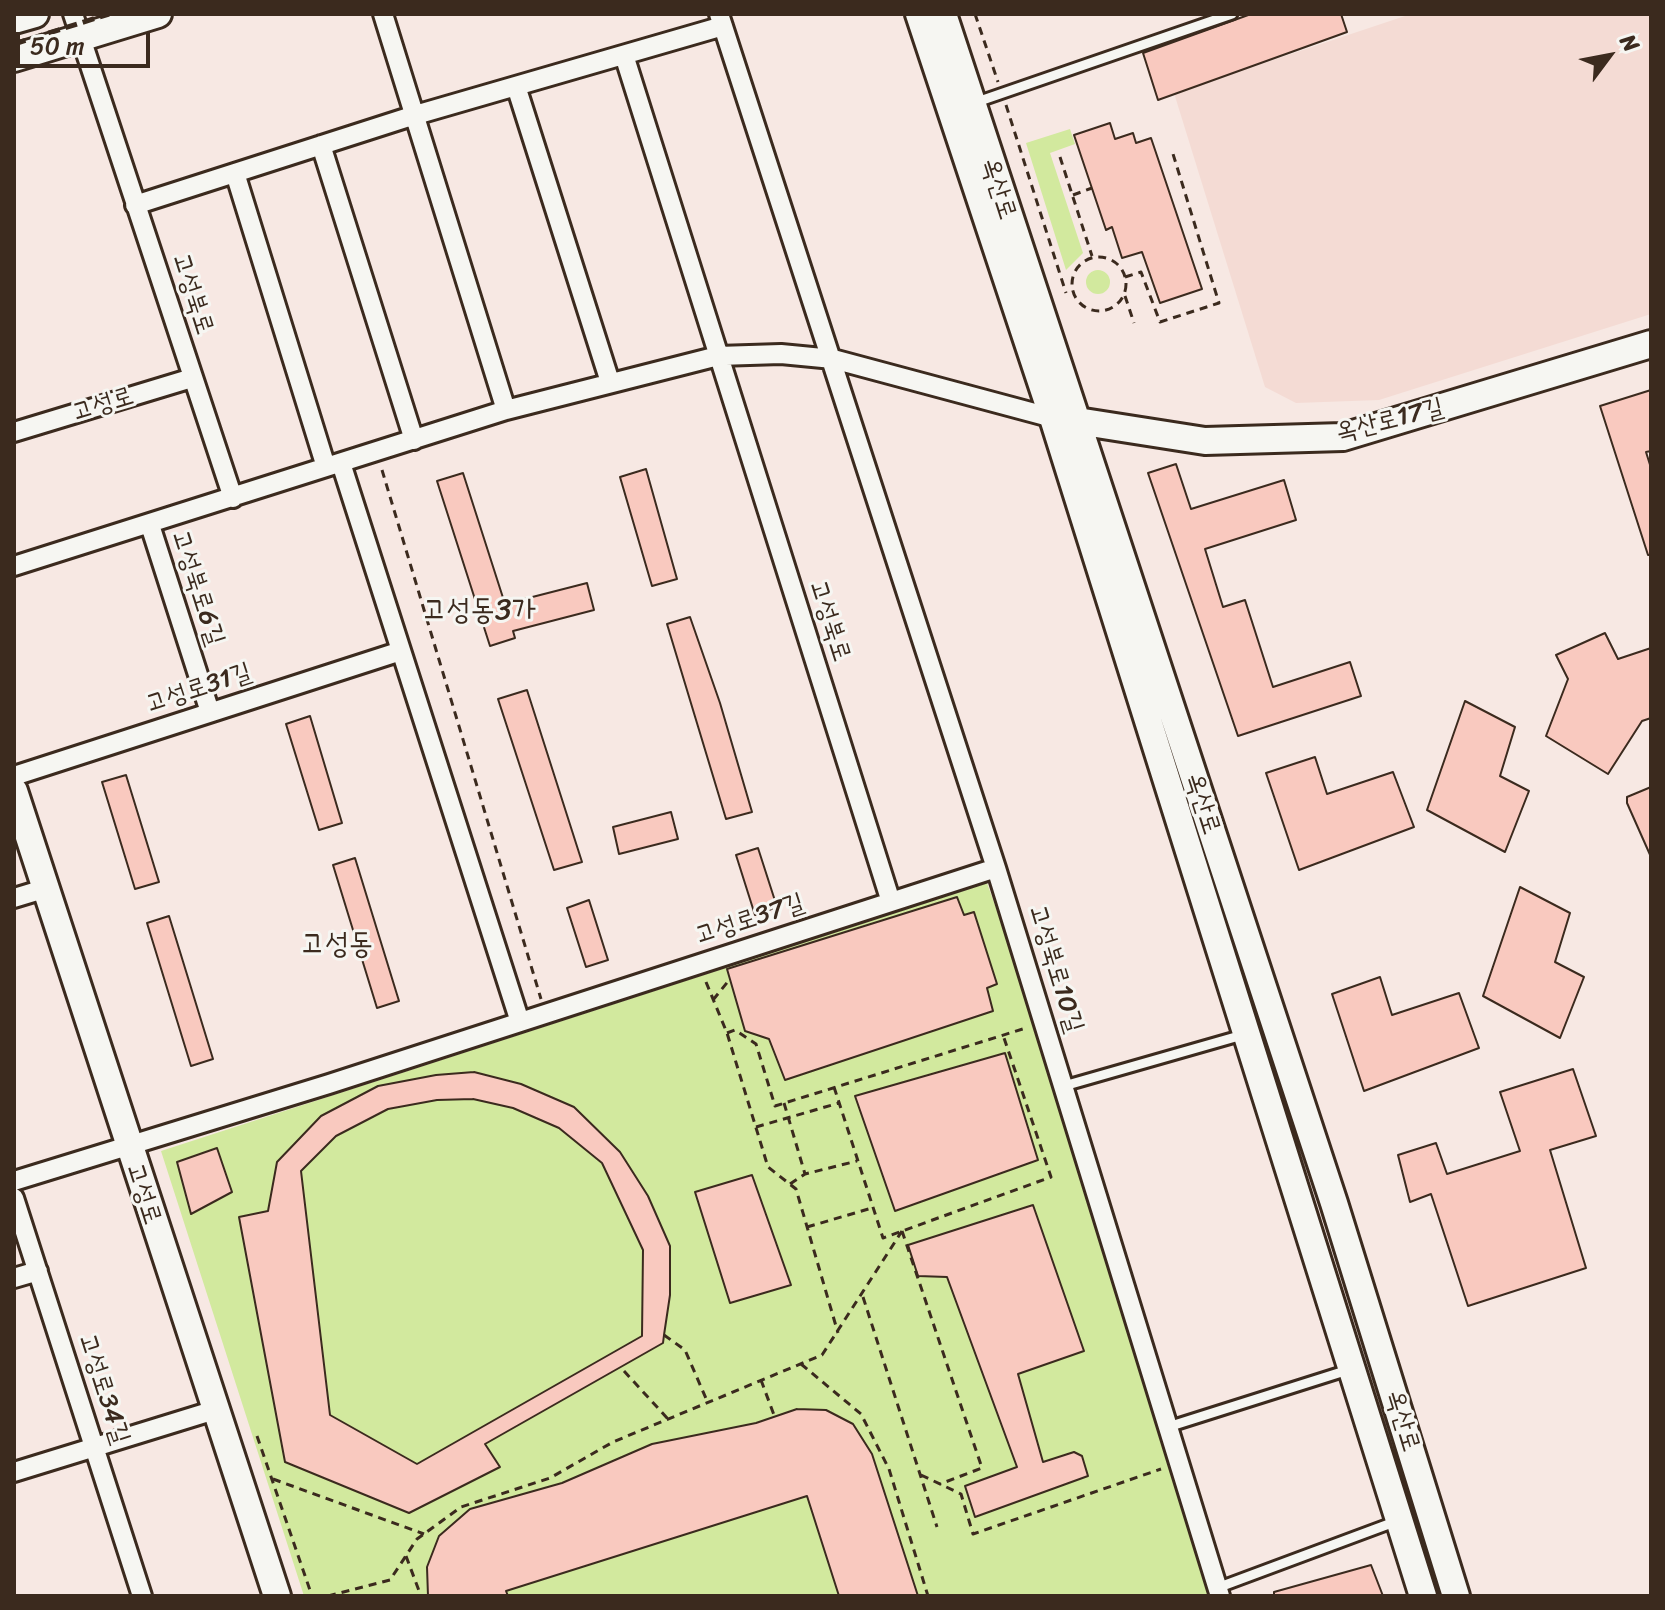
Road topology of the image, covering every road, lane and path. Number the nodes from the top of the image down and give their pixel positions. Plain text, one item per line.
1 (35, 14) edge
2 (158, 14) edge
3 (383, 14) edge
4 (919, 14) edge
5 (943, 14) edge
6 (975, 14) edge
7 (1232, 14) edge
8 (14, 20) edge
9 (721, 20) edge
10 (76, 26) edge
11 (624, 55) junction
12 (14, 58) edge
13 (516, 86) junction
14 (1002, 93) junction
15 (971, 104) junction
16 (412, 116) junction
17 (321, 145) junction
18 (1173, 154) dead end
19 (1060, 157) dead end
20 (235, 173) junction
21 (1092, 188) dead end
22 (1072, 195) junction
23 (135, 205) junction
24 (1092, 257) junction
25 (1125, 277) junction
26 (1066, 293) dead end
27 (1124, 294) junction
28 (1134, 323) dead end
29 (1651, 344) edge
30 (718, 356) junction
31 (833, 359) junction
32 (192, 378) junction
33 (610, 382) junction
34 (506, 410) junction
35 (1064, 419) junction
36 (14, 432) edge
37 (414, 440) junction
38 (376, 452) junction
39 (334, 465) junction
40 (233, 498) junction
41 (150, 525) junction
42 (14, 566) edge
43 (401, 651) junction
44 (210, 712) junction
45 (14, 776) edge
46 (14, 791) edge
47 (996, 868) junction
48 (47, 888) junction
49 (14, 898) edge
50 (891, 902) junction
51 (700, 964) junction
52 (730, 979) dead end
53 (713, 1000) junction
54 (546, 1014) junction
55 (1044, 1021) junction
56 (520, 1022) junction
57 (727, 1033) junction
58 (1248, 1034) junction
59 (1003, 1035) junction
60 (1064, 1086) junction
61 (834, 1087) junction
62 (784, 1103) junction
63 (839, 1103) junction
64 (788, 1118) junction
65 (756, 1127) junction
66 (128, 1147) junction
67 (857, 1161) junction
68 (805, 1174) junction
69 (14, 1181) edge
70 (790, 1184) junction
71 (14, 1198) edge
72 (873, 1207) junction
73 (807, 1227) junction
74 (902, 1231) junction
75 (38, 1271) junction
76 (14, 1278) edge
77 (863, 1297) junction
78 (838, 1333) junction
79 (664, 1335) dead end
80 (801, 1364) junction
81 (1353, 1368) junction
82 (624, 1371) dead end
83 (761, 1380) junction
84 (708, 1403) junction
85 (215, 1410) junction
86 (774, 1415) dead end
87 (668, 1419) junction
88 (1168, 1427) junction
89 (257, 1436) dead end
90 (94, 1446) junction
91 (1179, 1463) junction
92 (14, 1472) edge
93 (921, 1475) junction
94 (272, 1479) junction
95 (940, 1484) junction
96 (1401, 1520) junction
97 (937, 1527) dead end
98 (424, 1534) junction
99 (406, 1556) junction
100 (1219, 1592) edge
101 (142, 1596) edge
102 (277, 1596) edge
103 (312, 1596) edge
104 (328, 1596) edge
105 (421, 1596) edge
106 (928, 1596) edge
107 (1423, 1596) edge
108 (1456, 1596) edge

1 - 8 main road
2 - 10 main road
3 - 16 street
4 - 35 main road, 옥산로
5 - 15 main road, 옥산로
6 - 14 path
7 - 14 lane
9 - 11 street
9 - 31 street
10 - 12 main road
10 - 23 street, 고성북로
11 - 13 street
11 - 30 street, 고성북로
13 - 16 street
13 - 33 street
14 - 15 lane
14 - 26 path
15 - 35 main road, 옥산로
16 - 17 street
16 - 34 street
17 - 20 street
17 - 37 street
18 - 25 path
19 - 22 path
20 - 23 street
20 - 39 street
21 - 22 path
22 - 24 path
23 - 32 street, 고성북로
24 - 25 path
24 - 27 path
25 - 27 path
27 - 28 path
29 - 35 main road, 옥산로17길
30 - 31 street
30 - 33 street
30 - 50 street, 고성북로
31 - 35 street
31 - 47 street, 고성북로10길
32 - 36 street, 고성로
32 - 40 street, 고성북로
33 - 34 street
34 - 37 street
35 - 58 main road, 옥산로
35 - 108 main road, 옥산로
37 - 38 street
38 - 39 street
38 - 54 path
39 - 40 street
39 - 43 street
40 - 41 street
41 - 42 street
41 - 44 street, 고성북로6길
43 - 44 street, 고성로31길
43 - 56 street
44 - 45 street, 고성로31길
46 - 48 main road, 고성로
47 - 50 street, 고성로37길
47 - 55 street, 고성북로10길
48 - 49 street
48 - 66 main road, 고성로
50 - 51 street, 고성로37길
51 - 53 path
51 - 54 street, 고성로37길
52 - 53 path
53 - 57 path
54 - 56 street, 고성로37길
55 - 59 path
55 - 60 street, 고성북로10길
56 - 66 street, 고성로37길
57 - 62 path
57 - 65 path
58 - 60 lane
58 - 81 main road, 옥산로
59 - 61 path
59 - 74 path
60 - 88 street, 고성북로10길
61 - 62 path
61 - 63 path
62 - 64 path
63 - 64 path
63 - 67 path
64 - 65 path
64 - 68 path
65 - 70 path
66 - 69 street, 고성로37길
66 - 85 main road, 고성로
67 - 68 path
67 - 72 path
68 - 70 path
70 - 73 path
71 - 75 street, 고성로34길
72 - 73 path
72 - 74 path
73 - 78 path
74 - 77 path
74 - 95 path
75 - 76 street
75 - 90 street, 고성로34길
77 - 78 path
77 - 93 path
78 - 80 path
79 - 84 path
80 - 83 path
80 - 106 path
81 - 88 lane, 옥산로
81 - 96 main road, 옥산로
82 - 87 path
83 - 84 path
83 - 86 path
84 - 87 path
85 - 90 street
85 - 102 main road, 고성로
87 - 98 path
88 - 91 street, 고성북로10길
89 - 94 path
90 - 92 street
90 - 101 street, 고성로34길
91 - 95 path
91 - 100 street, 고성북로10길
93 - 95 path
93 - 97 path
94 - 98 path
94 - 103 path
96 - 100 lane
96 - 107 main road, 옥산로
98 - 99 path
99 - 104 path
99 - 105 path

